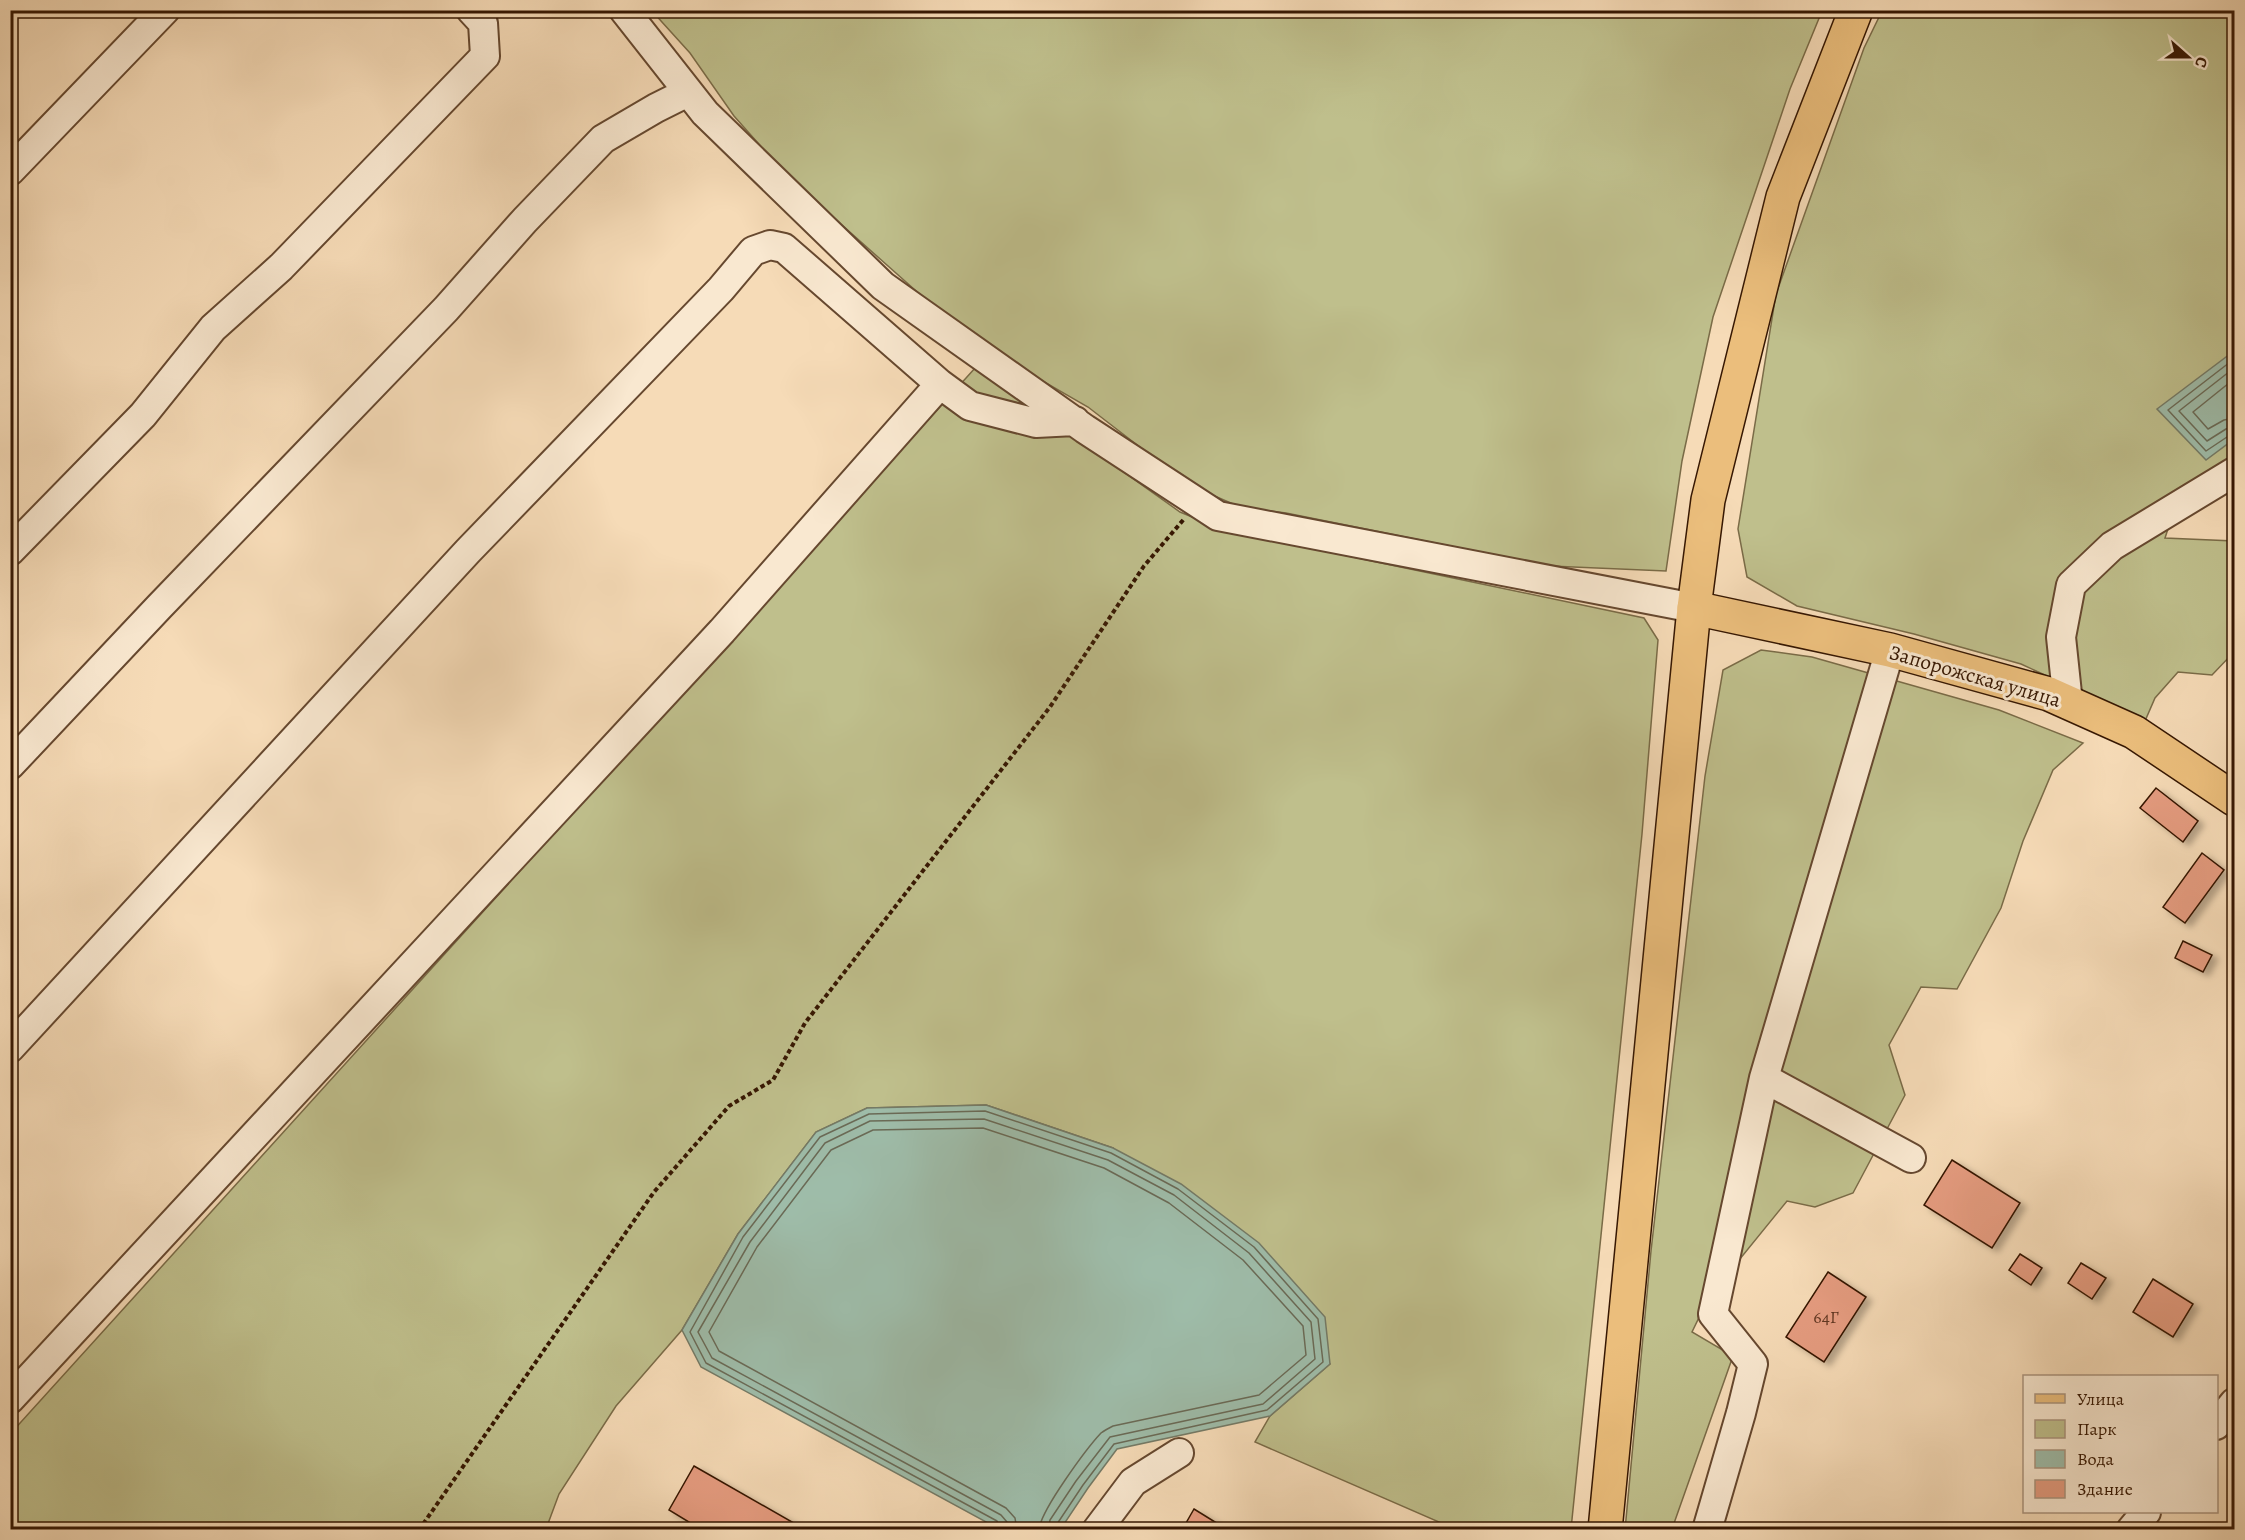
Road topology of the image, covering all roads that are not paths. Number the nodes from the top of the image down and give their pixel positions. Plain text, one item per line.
1 (165, 10) edge
2 (471, 10) edge
3 (624, 10) edge
4 (1856, 10) edge
5 (688, 92) junction
6 (10, 171) edge
7 (940, 384) junction
8 (1075, 421) junction
9 (2235, 472) edge
10 (10, 550) edge
11 (1694, 608) junction
12 (1890, 650) junction
13 (2068, 703) junction
14 (10, 765) edge
15 (2235, 799) edge
16 (10, 1048) edge
17 (1764, 1078) junction
18 (1911, 1158) dead end
19 (10, 1399) edge
20 (2235, 1403) edge
21 (2218, 1424) edge
22 (1179, 1453) dead end
23 (2145, 1513) edge
24 (1097, 1530) edge
25 (1605, 1530) edge
26 (1707, 1530) edge
27 (2131, 1530) edge

1 - 6 street
2 - 10 street
3 - 5 street
4 - 11 main road
5 - 8 street
5 - 14 street
7 - 8 street
7 - 16 street
7 - 19 street
8 - 11 street
9 - 13 street
11 - 12 main road, Запорожская улица
11 - 25 main road
12 - 13 main road, Запорожская улица
12 - 17 street
13 - 15 main road, Запорожская улица
17 - 18 street
17 - 26 street
20 - 21 street
22 - 24 street
23 - 27 street

